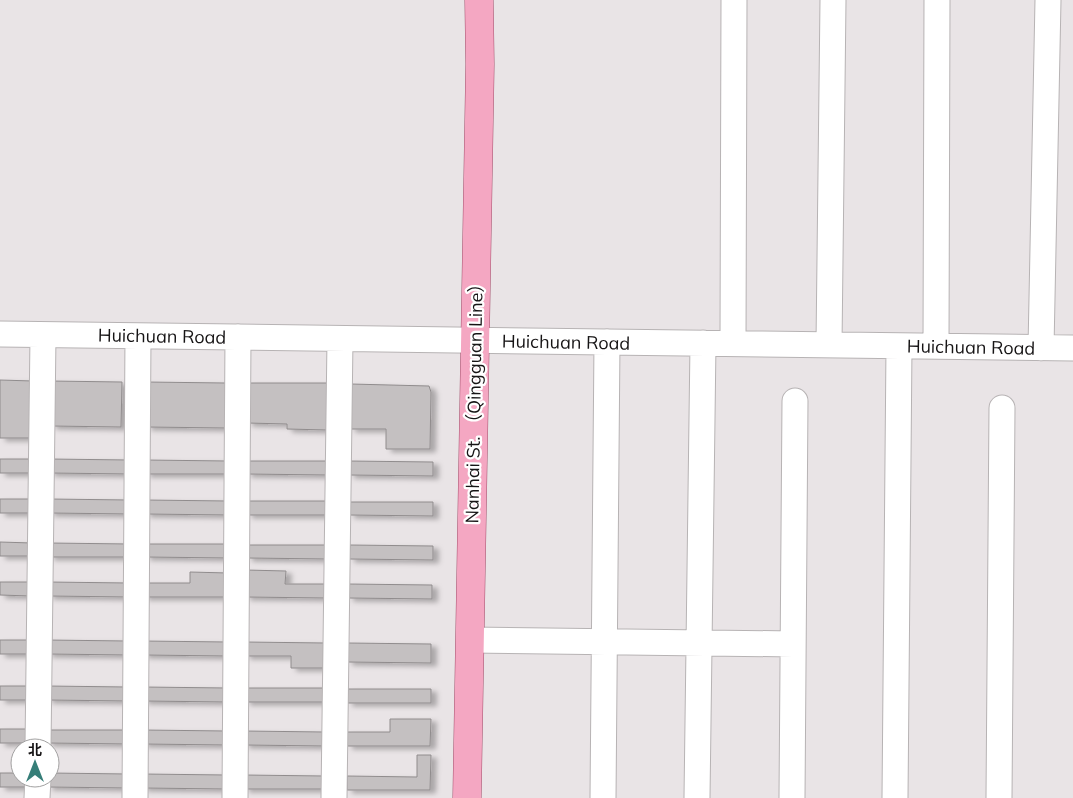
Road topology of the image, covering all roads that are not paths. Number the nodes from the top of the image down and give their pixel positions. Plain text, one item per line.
1 (479, 0) edge
2 (734, 0) edge
3 (833, 0) edge
4 (937, 0) edge
5 (1048, 0) edge
6 (0, 334) edge
7 (43, 335) junction
8 (138, 336) junction
9 (238, 337) junction
10 (340, 339) junction
11 (475, 340) junction
12 (607, 342) junction
13 (703, 343) junction
14 (733, 344) junction
15 (829, 345) junction
16 (899, 346) junction
17 (936, 346) junction
18 (1042, 348) junction
19 (1073, 348) edge
20 (794, 402) dead end
21 (1002, 408) dead end
22 (470, 640) junction
23 (604, 642) junction
24 (699, 643) junction
25 (793, 644) junction
26 (38, 738) edge
27 (135, 798) edge
28 (235, 798) edge
29 (334, 798) edge
30 (467, 798) edge
31 (602, 798) edge
32 (697, 798) edge
33 (792, 798) edge
34 (895, 798) edge
35 (999, 798) edge

1 - 11 main road, Nanhai St. （Qingguan Line）
2 - 14 street
3 - 15 street
4 - 17 street
5 - 18 street
6 - 7 street, Huichuan Road
7 - 8 street, Huichuan Road
7 - 26 street
8 - 9 street, Huichuan Road
8 - 27 street
9 - 10 street, Huichuan Road
9 - 28 street
10 - 11 street, Huichuan Road
10 - 29 street
11 - 12 street, Huichuan Road
11 - 22 main road, Nanhai St. （Qingguan Line）
12 - 13 street, Huichuan Road
12 - 23 street
13 - 14 street, Huichuan Road
13 - 24 street
14 - 15 street, Huichuan Road
15 - 16 street, Huichuan Road
16 - 17 street, Huichuan Road
16 - 34 street
17 - 18 street, Huichuan Road
18 - 19 street, Huichuan Road
20 - 25 street
21 - 35 street
22 - 23 street
22 - 30 main road, Nanhai St. （Qingguan Line）
23 - 24 street
23 - 31 street
24 - 25 street
24 - 32 street
25 - 33 street

